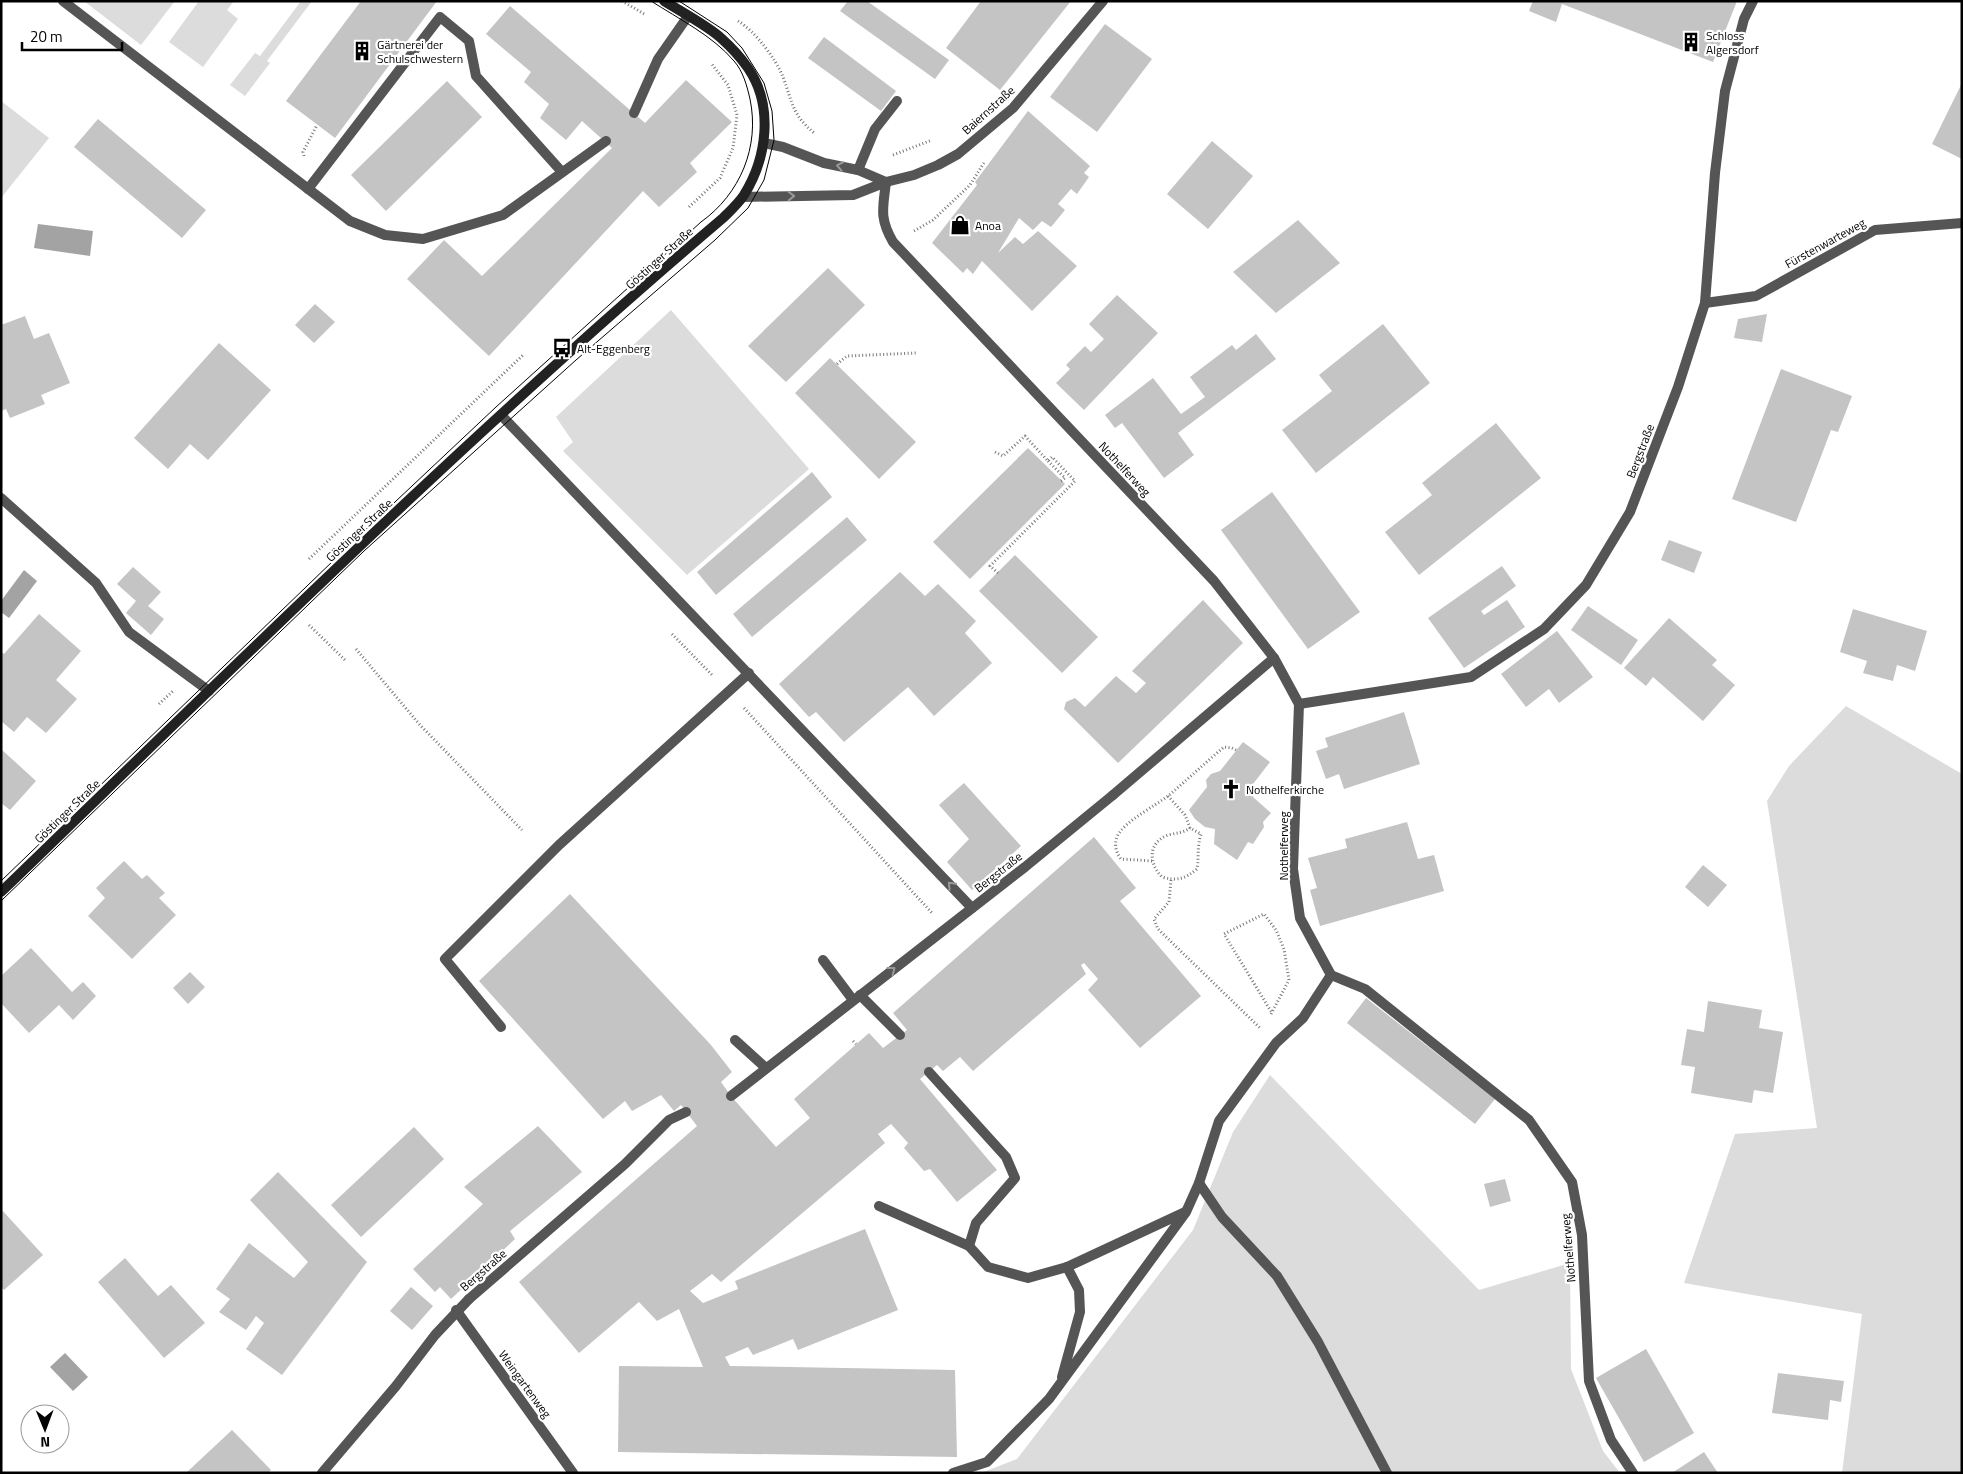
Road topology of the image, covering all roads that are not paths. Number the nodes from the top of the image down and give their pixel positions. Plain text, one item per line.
1 (63, 1) edge
2 (664, 1) edge
3 (1103, 1) edge
4 (1754, 1) edge
5 (688, 16) junction
6 (897, 101) dead end
7 (634, 113) dead end
8 (606, 142) dead end
9 (764, 143) junction
10 (858, 170) junction
11 (562, 172) junction
12 (886, 182) junction
13 (308, 189) junction
14 (743, 197) junction
15 (1962, 223) edge
16 (1705, 303) junction
17 (501, 414) junction
18 (1, 498) edge
19 (1274, 658) junction
20 (749, 673) junction
21 (209, 691) junction
22 (1299, 704) junction
23 (1, 892) edge
24 (972, 908) junction
25 (823, 960) dead end
26 (1330, 975) junction
27 (857, 997) junction
28 (501, 1027) dead end
29 (900, 1035) dead end
30 (735, 1040) dead end
31 (766, 1068) junction
32 (929, 1072) dead end
33 (731, 1096) dead end
34 (686, 1112) dead end
35 (1199, 1183) junction
36 (879, 1206) dead end
37 (1186, 1212) junction
38 (969, 1246) junction
39 (1067, 1267) junction
40 (456, 1310) junction
41 (1061, 1383) junction
42 (322, 1473) edge
43 (573, 1473) edge
44 (953, 1473) edge
45 (1387, 1473) edge
46 (1633, 1473) edge

1 - 13 street
2 - 5 main road, Göstinger Straße
3 - 12 street, Baiernstraße
4 - 16 street, Bergstraße
5 - 7 street
5 - 9 main road, Göstinger Straße
6 - 10 street
8 - 11 street
10 -> 9 street
9 - 14 main road, Göstinger Straße
10 - 12 street
11 - 13 street
11 - 13 street
14 -> 12 street, Baiernstraße
12 - 19 street, Nothelferweg
14 - 17 main road, Göstinger Straße
15 - 16 street, Fürstenwarteweg
16 - 22 street, Bergstraße
17 - 20 street
17 - 21 main road, Göstinger Straße
18 - 21 street
19 - 22 street, Nothelferweg
19 - 24 street, Bergstraße
24 -> 20 street
20 - 28 street
21 - 23 main road, Göstinger Straße
22 - 26 street, Nothelferweg
27 -> 24 street, Bergstraße
25 - 27 street
26 - 35 street
26 - 46 street, Nothelferweg
27 - 29 street
27 - 31 street, Bergstraße
30 - 31 street
31 - 33 street, Bergstraße
32 - 38 street
34 - 40 street, Bergstraße
35 - 37 street
35 - 45 street
36 - 38 street
37 - 39 street
37 - 41 street
38 - 39 street
39 - 41 street
40 - 42 street, Bergstraße
40 - 43 street, Weingartenweg
41 - 44 street

